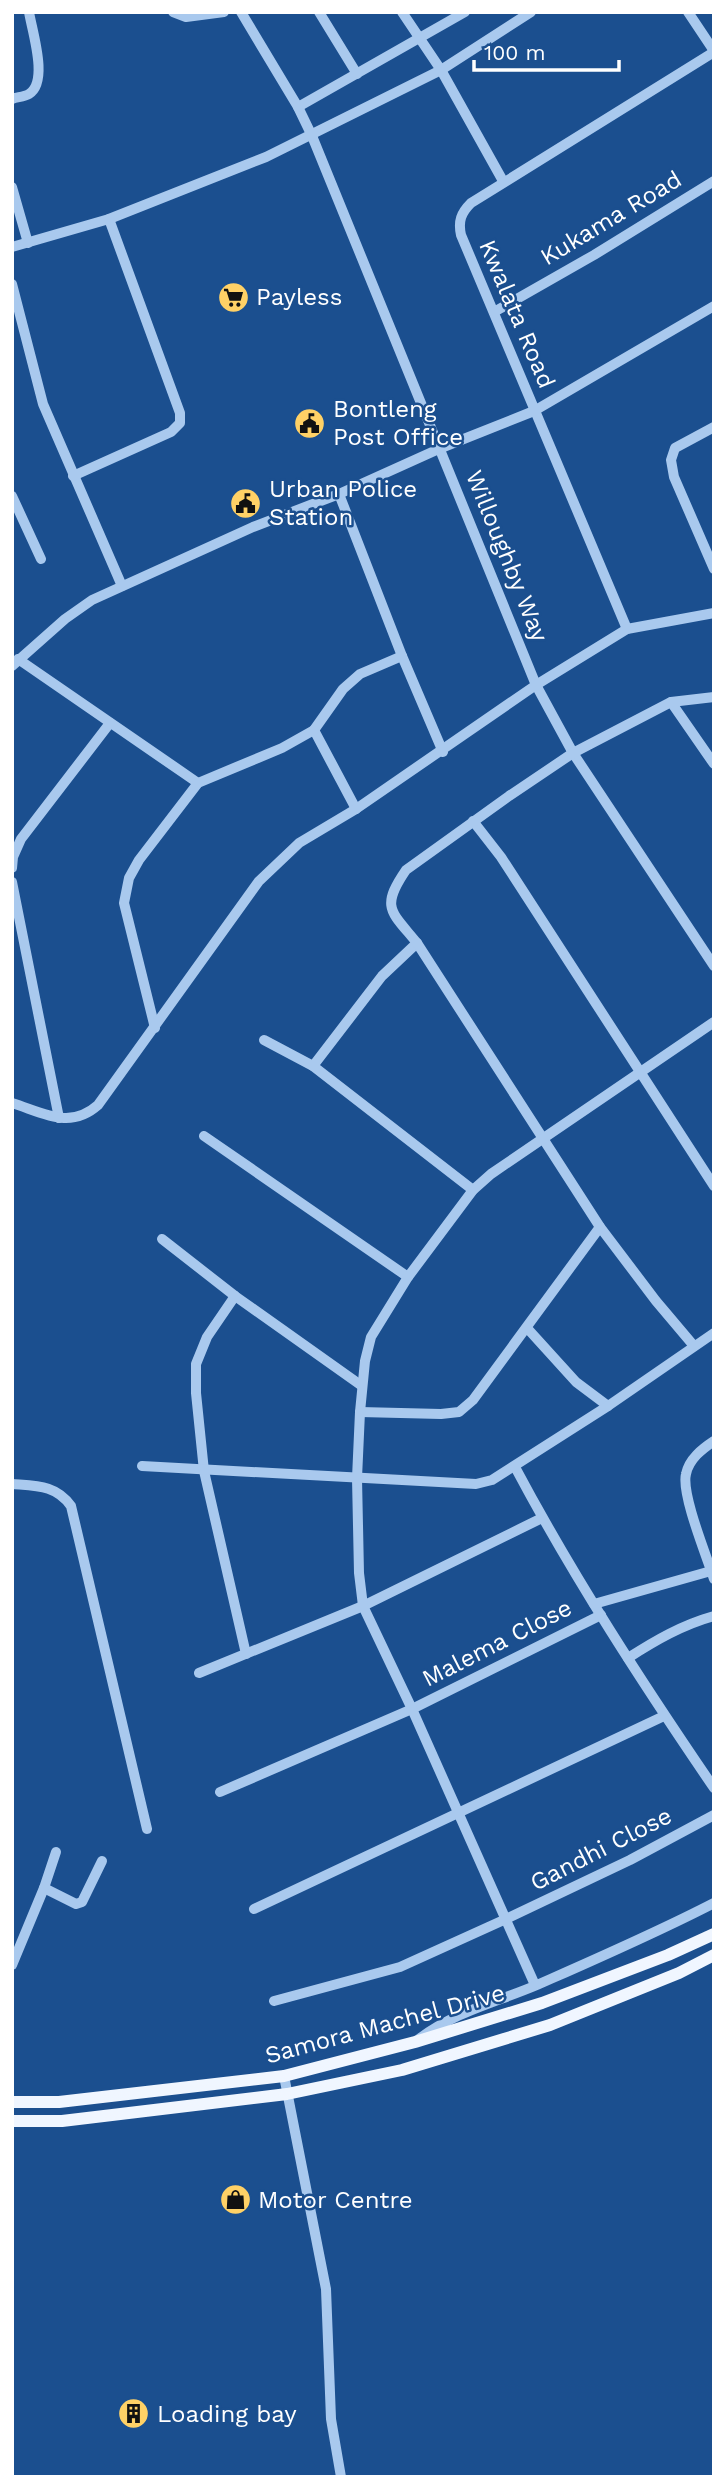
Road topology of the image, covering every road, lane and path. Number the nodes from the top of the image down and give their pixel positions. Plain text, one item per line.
1 (29, 12) edge
2 (173, 12) edge
3 (224, 12) edge
4 (241, 12) edge
5 (319, 12) edge
6 (402, 12) edge
7 (465, 12) edge
8 (531, 12) edge
9 (688, 12) edge
10 (419, 38) junction
11 (714, 52) edge
12 (441, 71) junction
13 (357, 74) junction
14 (12, 99) edge
15 (298, 107) junction
16 (312, 136) junction
17 (503, 181) junction
18 (714, 181) edge
19 (12, 187) edge
20 (15, 210) edge
21 (109, 219) junction
22 (28, 243) junction
23 (12, 247) edge
24 (12, 284) edge
25 (714, 306) edge
26 (494, 312) junction
27 (534, 411) junction
28 (714, 427) edge
29 (441, 448) junction
30 (73, 476) junction
31 (339, 494) junction
32 (12, 496) edge
33 (41, 559) dead end
34 (714, 569) edge
35 (122, 586) junction
36 (714, 613) edge
37 (627, 629) junction
38 (402, 656) junction
39 (15, 662) edge
40 (536, 685) junction
41 (714, 697) edge
42 (671, 702) junction
43 (110, 723) junction
44 (314, 730) junction
45 (443, 752) junction
46 (573, 753) junction
47 (714, 764) edge
48 (198, 783) junction
49 (356, 809) junction
50 (473, 821) junction
51 (12, 868) edge
52 (12, 882) edge
53 (17, 928) edge
54 (417, 943) junction
55 (714, 966) edge
56 (714, 1022) edge
57 (155, 1028) junction
58 (264, 1040) dead end
59 (313, 1066) junction
60 (641, 1072) junction
61 (12, 1103) edge
62 (59, 1118) junction
63 (204, 1136) dead end
64 (543, 1137) junction
65 (714, 1186) edge
66 (472, 1190) junction
67 (600, 1227) junction
68 (162, 1240) dead end
69 (408, 1278) junction
70 (235, 1296) junction
71 (527, 1328) junction
72 (714, 1333) edge
73 (694, 1346) junction
74 (362, 1386) junction
75 (608, 1406) junction
76 (360, 1412) junction
77 (714, 1441) edge
78 (142, 1466) dead end
79 (515, 1467) junction
80 (204, 1471) junction
81 (357, 1478) junction
82 (12, 1484) edge
83 (542, 1518) junction
84 (712, 1575) edge
85 (594, 1604) junction
86 (363, 1605) junction
87 (601, 1615) junction
88 (714, 1616) edge
89 (246, 1654) junction
90 (628, 1658) junction
91 (199, 1673) dead end
92 (412, 1709) junction
93 (664, 1716) junction
94 (714, 1788) edge
95 (220, 1792) dead end
96 (457, 1814) junction
97 (714, 1815) edge
98 (147, 1829) dead end
99 (55, 1852) dead end
100 (102, 1861) dead end
101 (44, 1888) junction
102 (714, 1903) edge
103 (254, 1909) dead end
104 (506, 1919) junction
105 (714, 1934) edge
106 (714, 1955) edge
107 (12, 1965) edge
108 (536, 1985) junction
109 (274, 2001) dead end
110 (415, 2042) junction
111 (284, 2076) junction
112 (287, 2094) junction
113 (12, 2102) edge
114 (12, 2121) edge
115 (341, 2477) edge

1 - 14 street
2 - 3 street
4 - 15 street, Willoughby Way
5 - 13 street
6 - 10 street
7 - 10 street
8 - 12 street
9 - 11 street
10 - 12 street
10 - 13 street
11 - 17 street, Kwalata Road
12 - 16 street
12 - 17 street
13 - 15 street
15 - 16 street, Willoughby Way
16 - 21 street
16 - 29 street, Willoughby Way
17 - 26 street, Kwalata Road
18 - 26 street, Kukama Road
19 - 20 street
20 - 22 street
21 - 22 street
21 - 30 street
22 - 23 street
24 - 30 street
25 - 27 street
26 - 27 street, Kwalata Road
27 - 29 street
27 - 37 street, Kwalata Road
28 - 34 street
29 - 31 street
29 - 40 street, Willoughby Way
30 - 35 street
31 - 35 street
31 - 38 street
32 - 33 street
35 - 39 street
36 - 37 street
37 - 40 street
38 - 44 street
38 - 45 street
39 - 43 street
40 - 45 street
40 - 46 street, Willoughby Way
41 - 42 street
42 - 46 street
42 - 47 street
43 - 48 street
43 - 51 street
44 - 48 street
44 - 49 street
45 - 49 street
46 - 50 street
46 - 55 street, Willoughby Way
48 - 57 street
49 - 57 street
50 - 54 street
50 - 60 street
52 - 53 street
53 - 62 street
54 - 59 street
54 - 64 street
56 - 60 street
57 - 62 street
58 - 59 street
59 - 66 street
60 - 64 street
60 - 65 street
61 - 62 street
63 - 69 street
64 - 66 street
64 - 67 street
66 - 69 street
67 - 71 street
67 - 73 street
68 - 70 street
69 - 74 street
70 - 74 street
70 - 80 street
71 - 75 street
71 - 76 street
72 - 73 street
73 - 75 street
74 - 76 street
75 - 79 street
76 - 81 street
77 - 84 street
78 - 80 street
79 - 81 street
79 - 83 street
80 - 81 street
80 - 89 street
81 - 86 street
82 - 98 street
83 - 85 street
83 - 86 street
84 - 85 street
85 - 87 street
86 - 89 street
86 - 92 street
87 - 90 street
87 - 92 street, Malema Close
88 - 90 street
89 - 91 street
90 - 93 street
92 - 95 street, Malema Close
92 - 96 street
93 - 94 street
93 - 96 street
96 - 103 street
96 - 104 street
97 - 104 street, Gandhi Close
99 - 101 street
100 - 101 street
101 - 107 street
102 - 108 street
104 - 108 street
104 - 109 street, Gandhi Close
105 - 110 main road, Samora Machel Drive
106 - 112 main road, Samora Machel Drive
108 - 110 street
110 - 111 main road, Samora Machel Drive
111 - 112 street
111 - 113 main road, Samora Machel Drive
112 - 114 main road, Samora Machel Drive
112 - 115 street

